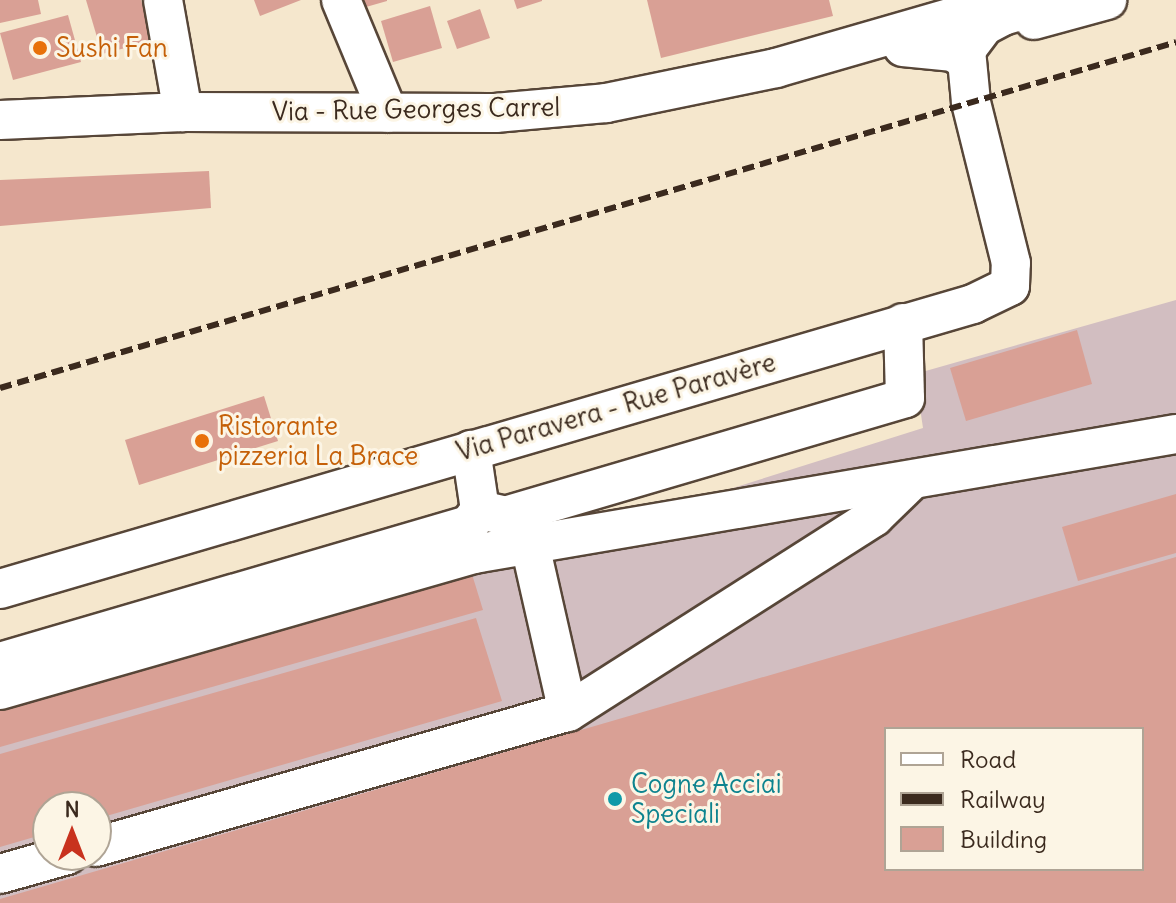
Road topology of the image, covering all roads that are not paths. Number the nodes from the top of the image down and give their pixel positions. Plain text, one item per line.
1 (163, 0) edge
2 (341, 0) edge
3 (1011, 0) edge
4 (1057, 0) edge
5 (1107, 0) edge
6 (972, 47) junction
7 (776, 68) junction
8 (183, 112) junction
9 (388, 113) junction
10 (0, 120) edge
11 (903, 323) junction
12 (1176, 434) edge
13 (471, 450) junction
14 (910, 482) junction
15 (480, 510) junction
16 (530, 545) junction
17 (0, 589) edge
18 (0, 662) edge
19 (0, 690) edge
20 (568, 712) junction
21 (112, 842) edge
22 (32, 865) edge
23 (0, 874) edge

1 - 8 street
2 - 9 street
3 - 7 street, Via - Rue Georges Carrel
4 - 6 street
5 - 6 street
6 - 7 street
6 - 11 street, Via Paravera - Rue Paravère
7 - 9 street, Via - Rue Georges Carrel
8 - 9 street, Via - Rue Georges Carrel
8 - 10 street, Via - Rue Georges Carrel
11 - 13 street, Via Paravera - Rue Paravère
11 - 15 street
12 - 14 street
13 - 15 street
13 - 17 street, Via Paravera - Rue Paravère
14 - 16 street
14 - 20 street
15 - 18 street
16 - 19 street
16 - 20 street
20 - 21 street
22 - 23 street

